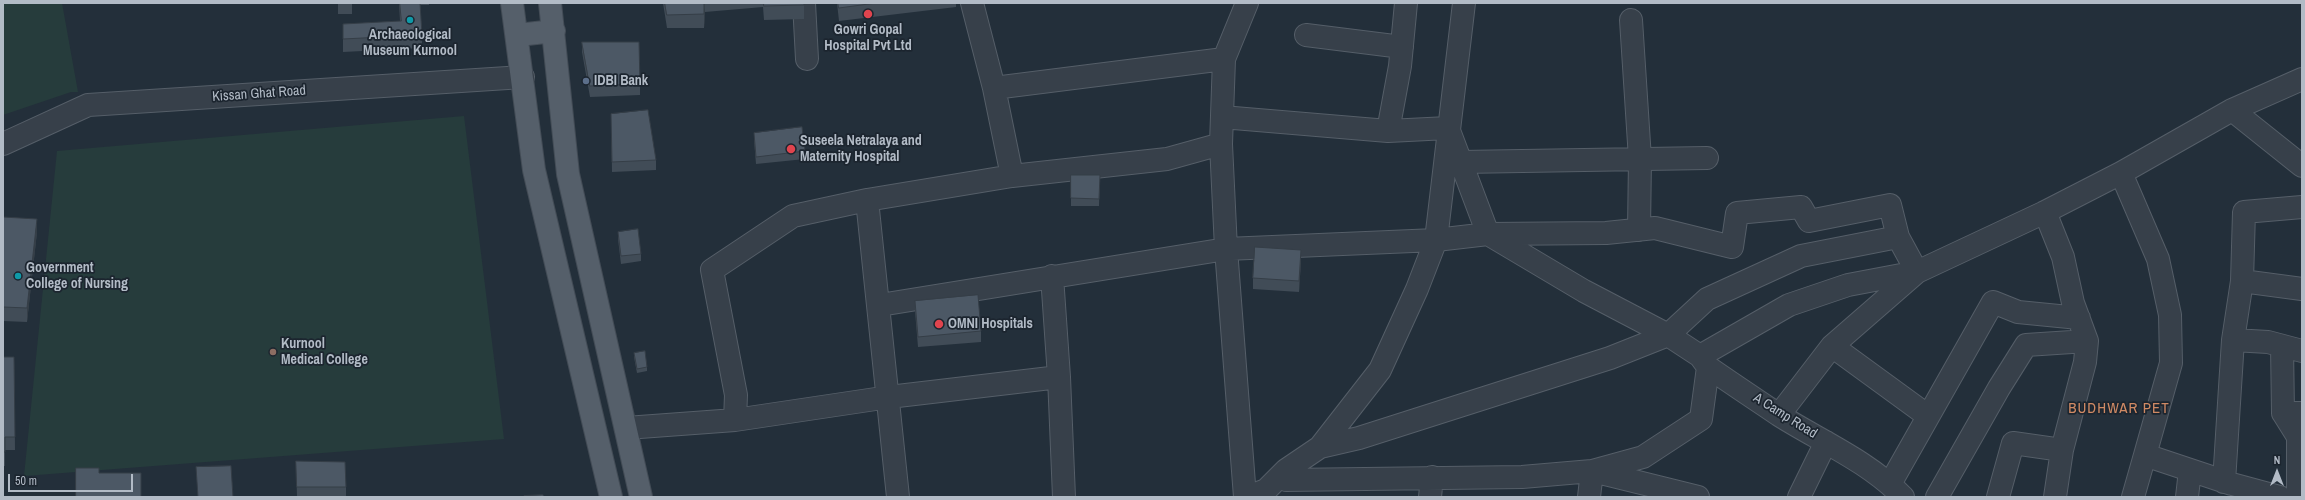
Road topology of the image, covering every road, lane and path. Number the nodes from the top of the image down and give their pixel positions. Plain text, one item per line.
1 (512, 3) edge
2 (550, 3) edge
3 (804, 3) edge
4 (972, 3) edge
5 (1247, 3) edge
6 (1406, 3) edge
7 (1464, 3) edge
8 (1631, 20) dead end
9 (554, 31) junction
10 (518, 35) junction
11 (1306, 35) dead end
12 (1402, 48) junction
13 (807, 59) dead end
14 (1224, 59) junction
15 (523, 77) junction
16 (2302, 79) edge
17 (994, 88) junction
18 (2232, 110) junction
19 (1222, 117) junction
20 (1448, 128) junction
21 (1388, 131) junction
22 (3, 144) edge
23 (1221, 144) junction
24 (1707, 158) dead end
25 (1640, 159) junction
26 (1461, 162) junction
27 (2302, 166) edge
28 (2121, 173) junction
29 (1012, 176) junction
30 (867, 200) junction
31 (2302, 207) edge
32 (2045, 212) junction
33 (1639, 230) junction
34 (1488, 234) junction
35 (1898, 237) junction
36 (1436, 240) junction
37 (1226, 250) junction
38 (1917, 272) junction
39 (1052, 276) junction
40 (2242, 281) junction
41 (2302, 289) edge
42 (880, 305) junction
43 (2079, 318) junction
44 (1668, 335) junction
45 (2233, 340) junction
46 (2087, 341) junction
47 (1832, 346) junction
48 (2292, 349) edge
49 (1704, 361) junction
50 (1059, 377) junction
51 (889, 398) junction
52 (2293, 414) edge
53 (1779, 415) junction
54 (1928, 416) junction
55 (735, 420) junction
56 (626, 428) junction
57 (1826, 442) junction
58 (1320, 447) junction
59 (2062, 450) junction
60 (2145, 455) junction
61 (2190, 470) junction
62 (1592, 471) junction
63 (1286, 482) edge
64 (1431, 487) edge
65 (2228, 488) edge
66 (1372, 489) edge
67 (1896, 490) edge
68 (611, 497) edge
69 (641, 497) edge
70 (898, 497) edge
71 (1064, 497) edge
72 (1246, 497) edge
73 (1588, 497) edge
74 (1698, 497) edge
75 (1799, 497) edge
76 (1937, 497) edge
77 (1998, 497) edge
78 (2055, 497) edge
79 (2133, 497) edge
80 (2187, 497) edge
81 (2280, 497) edge
82 (2298, 497) edge

1 - 10 main road
2 - 9 main road
3 - 13 street
4 - 17 street
5 - 14 street
6 - 12 street
7 - 20 street
8 - 25 street
9 - 10 main road
9 - 56 main road
10 - 15 main road
11 - 12 street
12 - 21 street
14 - 17 street
14 - 19 street
15 - 22 street, Kissan Ghat Road
15 - 68 main road
16 - 18 street
17 - 29 street
18 - 27 street
18 - 28 street
19 - 21 street
19 - 23 street
20 - 21 street
20 - 26 street
20 - 36 street
23 - 29 street
23 - 37 street
24 - 25 street
25 - 26 street
25 - 33 street
26 - 34 street
28 - 32 street
28 - 60 street
29 - 30 street
30 - 42 street
30 - 55 street
31 - 40 street
32 - 38 street
32 - 43 street
33 - 34 street
33 - 35 street
34 - 36 street
34 - 44 street, A Camp Road
35 - 38 street
35 - 44 street
36 - 37 street
36 - 58 street
37 - 39 street
37 - 72 street
38 - 47 street
38 - 49 street
39 - 42 street
39 - 50 street
40 - 41 street
40 - 45 street
42 - 51 street
43 - 46 street
43 - 54 street
44 - 49 street, A Camp Road
44 - 58 street
45 - 48 street
45 - 65 street
46 - 59 street
46 - 76 street
47 - 53 street
47 - 54 street
48 - 52 street
49 - 53 street, A Camp Road
49 - 62 street
50 - 51 street
50 - 71 street
51 - 55 street
51 - 70 street
52 - 82 street
53 - 57 street, A Camp Road
54 - 67 street
55 - 56 street
56 - 69 main road
57 - 67 street, A Camp Road
57 - 75 street
58 - 63 street
59 - 77 street
59 - 78 street
60 - 61 street
60 - 79 street
61 - 65 street
61 - 80 street
62 - 64 street
62 - 73 street
62 - 74 street
63 - 66 street
63 - 72 street
64 - 66 street
65 - 81 street

